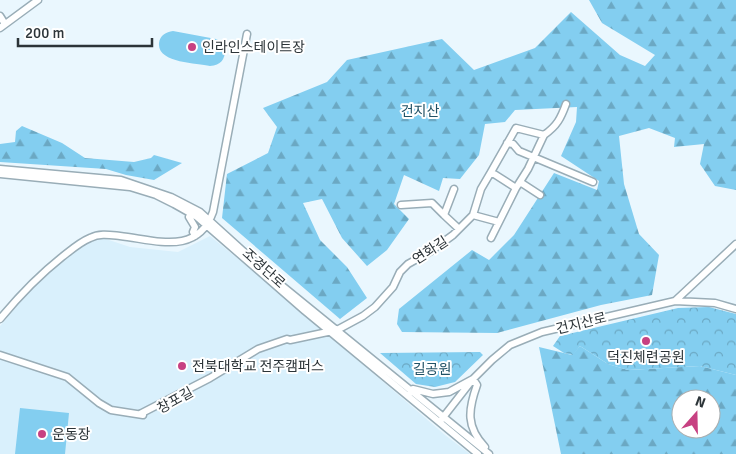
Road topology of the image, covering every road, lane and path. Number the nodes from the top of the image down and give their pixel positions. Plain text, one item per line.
1 (38, 0) edge
2 (0, 16) edge
3 (3, 26) edge
4 (247, 34) dead end
5 (566, 104) dead end
6 (544, 135) junction
7 (507, 143) junction
8 (533, 156) junction
9 (0, 169) edge
10 (492, 172) junction
11 (0, 174) edge
12 (593, 182) dead end
13 (518, 185) junction
14 (454, 189) dead end
15 (540, 195) dead end
16 (401, 205) dead end
17 (191, 214) junction
18 (444, 215) junction
19 (473, 215) junction
20 (210, 220) junction
21 (499, 222) junction
22 (206, 226) junction
23 (459, 229) junction
24 (195, 236) junction
25 (491, 238) dead end
26 (736, 244) edge
27 (675, 301) junction
28 (736, 309) edge
29 (0, 319) edge
30 (334, 331) junction
31 (0, 355) edge
32 (473, 379) junction
33 (411, 392) junction
34 (441, 420) junction
35 (478, 454) edge
36 (490, 454) edge

1 - 3 street
2 - 3 street
4 - 20 street
5 - 6 street
6 - 7 street
6 - 8 street
7 - 8 street
7 - 10 street, 연화길
8 - 12 street
8 - 13 street
9 - 20 street, 조경단로
10 - 13 street
10 - 19 street, 연화길
11 - 17 street, 조경단로
13 - 15 street
13 - 21 street
14 - 18 street
16 - 18 street
17 - 22 street, 조경단로
17 - 24 street
18 - 23 street
19 - 21 street
19 - 23 street, 연화길
20 - 22 street
20 - 30 street, 조경단로
21 - 25 street
22 - 24 street
22 - 30 street, 조경단로
23 - 30 street, 연화길
24 - 29 street
26 - 27 street, 건지산로
27 - 28 street
27 - 32 street, 건지산로
30 - 31 street, 창포길
30 - 33 street, 조경단로
30 - 34 street, 조경단로
32 - 33 street
32 - 34 street, 건지산로
32 - 36 street
33 - 34 street, 조경단로
34 - 35 street, 조경단로
34 - 36 street, 조경단로

